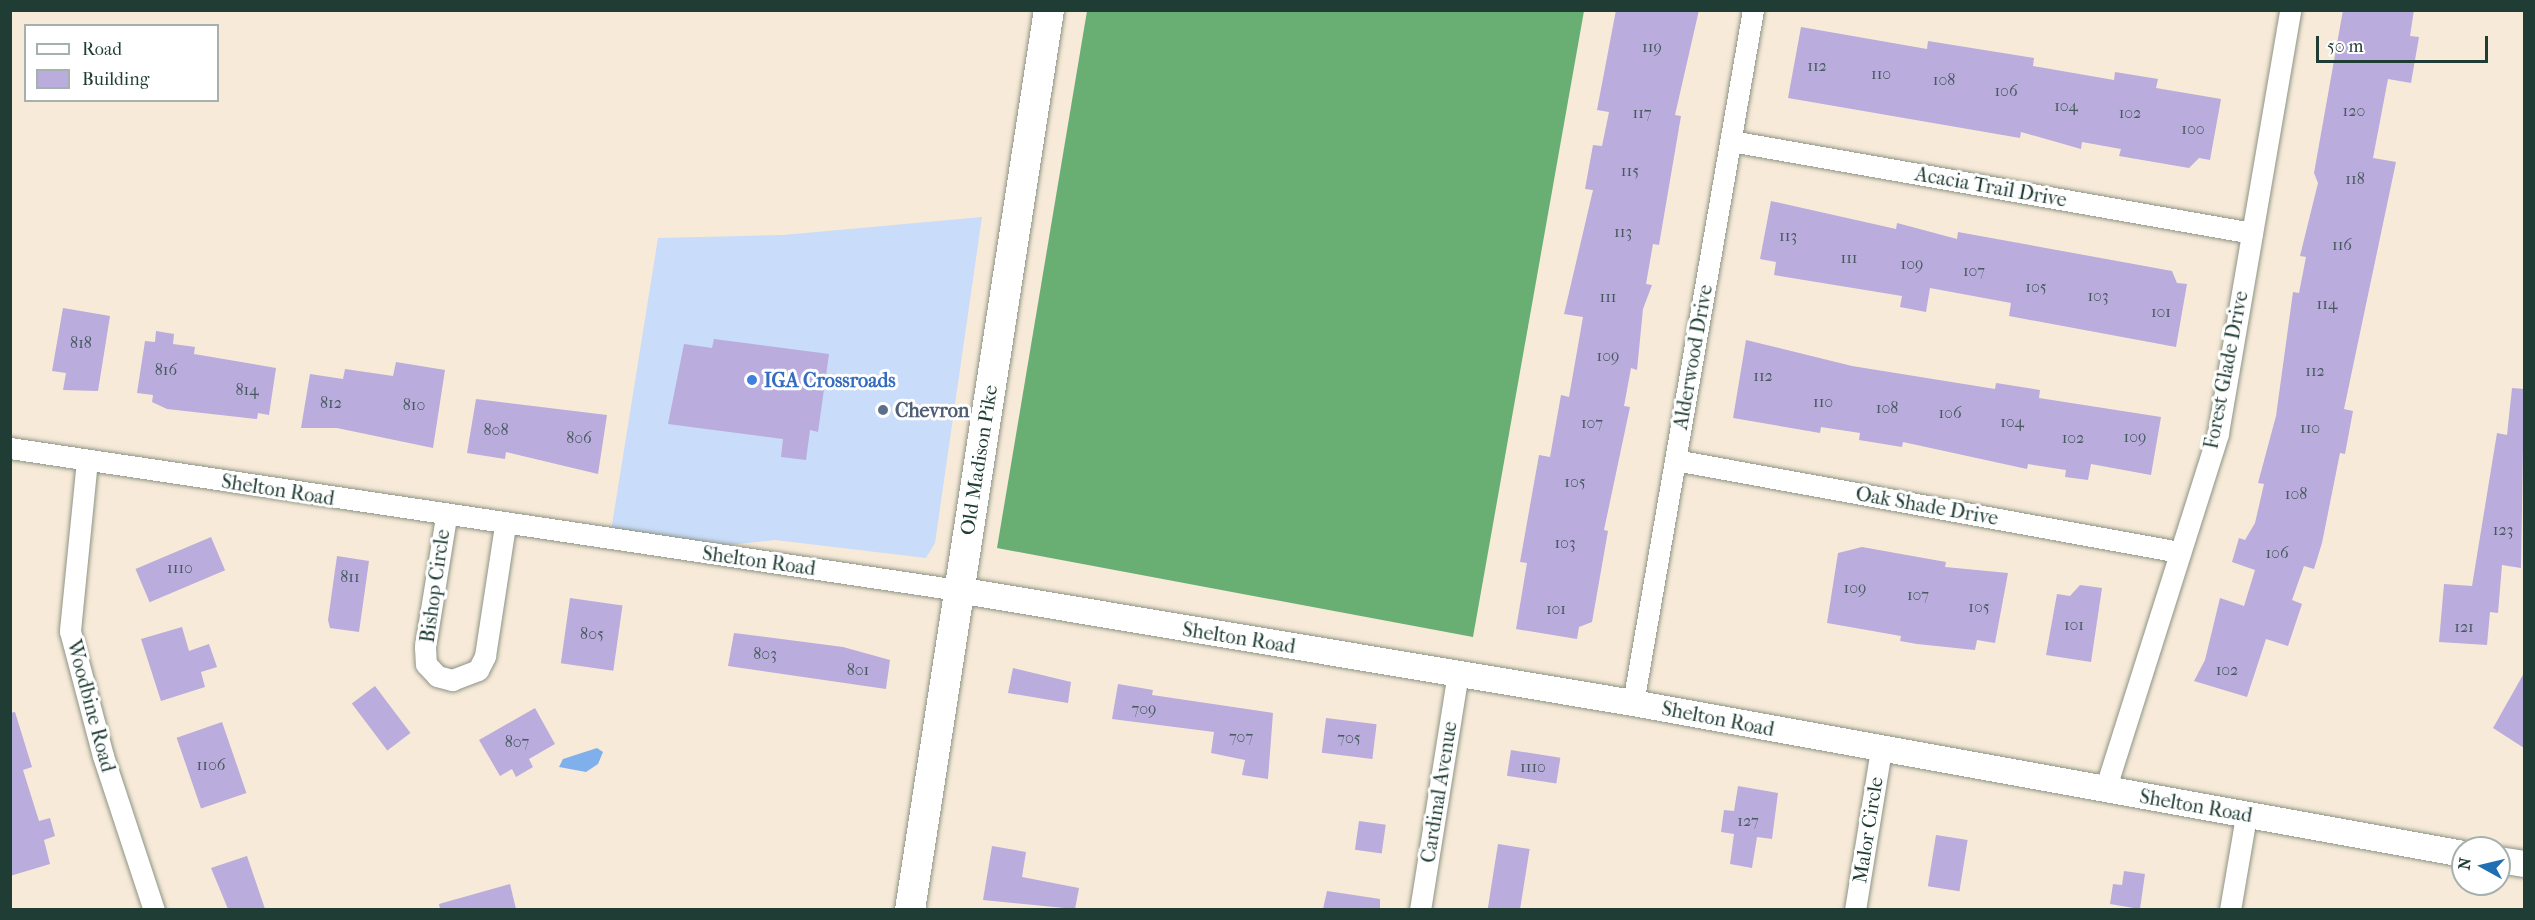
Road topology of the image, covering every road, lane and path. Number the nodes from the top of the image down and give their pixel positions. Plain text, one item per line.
1 (1049, 10) edge
2 (1753, 10) edge
3 (2290, 10) edge
4 (1731, 141) junction
5 (2252, 234) junction
6 (10, 448) edge
7 (87, 460) junction
8 (1675, 460) junction
9 (446, 517) junction
10 (505, 525) junction
11 (2179, 552) junction
12 (958, 590) junction
13 (1458, 674) junction
14 (1633, 703) junction
15 (1881, 750) junction
16 (2104, 789) junction
17 (2246, 816) junction
18 (2451, 852) edge
19 (154, 909) edge
20 (910, 909) edge
21 (1420, 909) edge
22 (1855, 909) edge
23 (2230, 909) edge

1 - 12 main road, Old Madison Pike
2 - 4 street, Alderwood Drive
3 - 5 street, Forest Glade Drive
4 - 5 street, Acacia Trail Drive
4 - 8 street, Alderwood Drive
5 - 11 street, Forest Glade Drive
6 - 7 street, Shelton Road
7 - 9 street, Shelton Road
7 - 19 street, Woodbine Road
8 - 11 street, Oak Shade Drive
8 - 14 street, Alderwood Drive
9 - 10 street, Shelton Road
9 - 10 street, Bishop Circle
10 - 12 street, Shelton Road
11 - 16 street, Forest Glade Drive
12 - 13 street, Shelton Road
12 - 20 main road, Old Madison Pike
13 - 14 street, Shelton Road
13 - 21 street, Cardinal Avenue
14 - 15 street, Shelton Road
15 - 16 street, Shelton Road
15 - 22 street, Malor Circle
16 - 17 street, Shelton Road
17 - 18 street, Shelton Road
17 - 23 street

